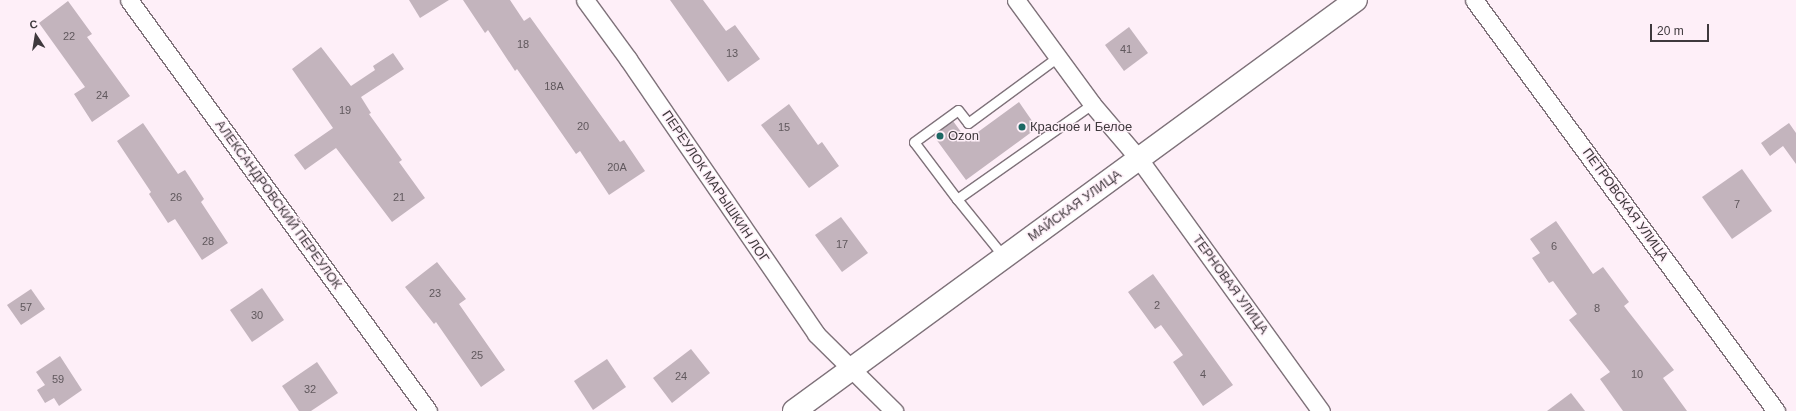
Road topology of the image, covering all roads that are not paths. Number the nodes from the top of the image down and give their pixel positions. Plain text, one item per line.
1 (129, 0) edge
2 (585, 0) edge
3 (1016, 0) edge
4 (1356, 0) edge
5 (1474, 0) edge
6 (1058, 58) junction
7 (1092, 104) junction
8 (1139, 159) junction
9 (957, 199) junction
10 (1004, 257) junction
11 (851, 369) junction
12 (428, 411) edge
13 (794, 411) edge
14 (894, 411) edge
15 (1321, 411) edge
16 (1776, 411) edge

1 - 12 street, АЛЕКСАНДРОВСКИЙ ПЕРЕУЛОК
2 - 11 street, ПЕРЕУЛОК МАРЫШКИН ЛОГ
3 - 6 street, ТЕРНОВАЯ УЛИЦА
4 - 8 street, МАЙСКАЯ УЛИЦА
5 - 16 street, ПЕТРОВСКАЯ УЛИЦА
6 - 7 street, ТЕРНОВАЯ УЛИЦА
6 - 9 lane
7 - 8 street, ТЕРНОВАЯ УЛИЦА
7 - 9 lane
8 - 10 street, МАЙСКАЯ УЛИЦА
8 - 15 street, ТЕРНОВАЯ УЛИЦА
9 - 10 lane
10 - 11 street, МАЙСКАЯ УЛИЦА
11 - 13 street, МАЙСКАЯ УЛИЦА
11 - 14 street, ПЕРЕУЛОК МАРЫШКИН ЛОГ

